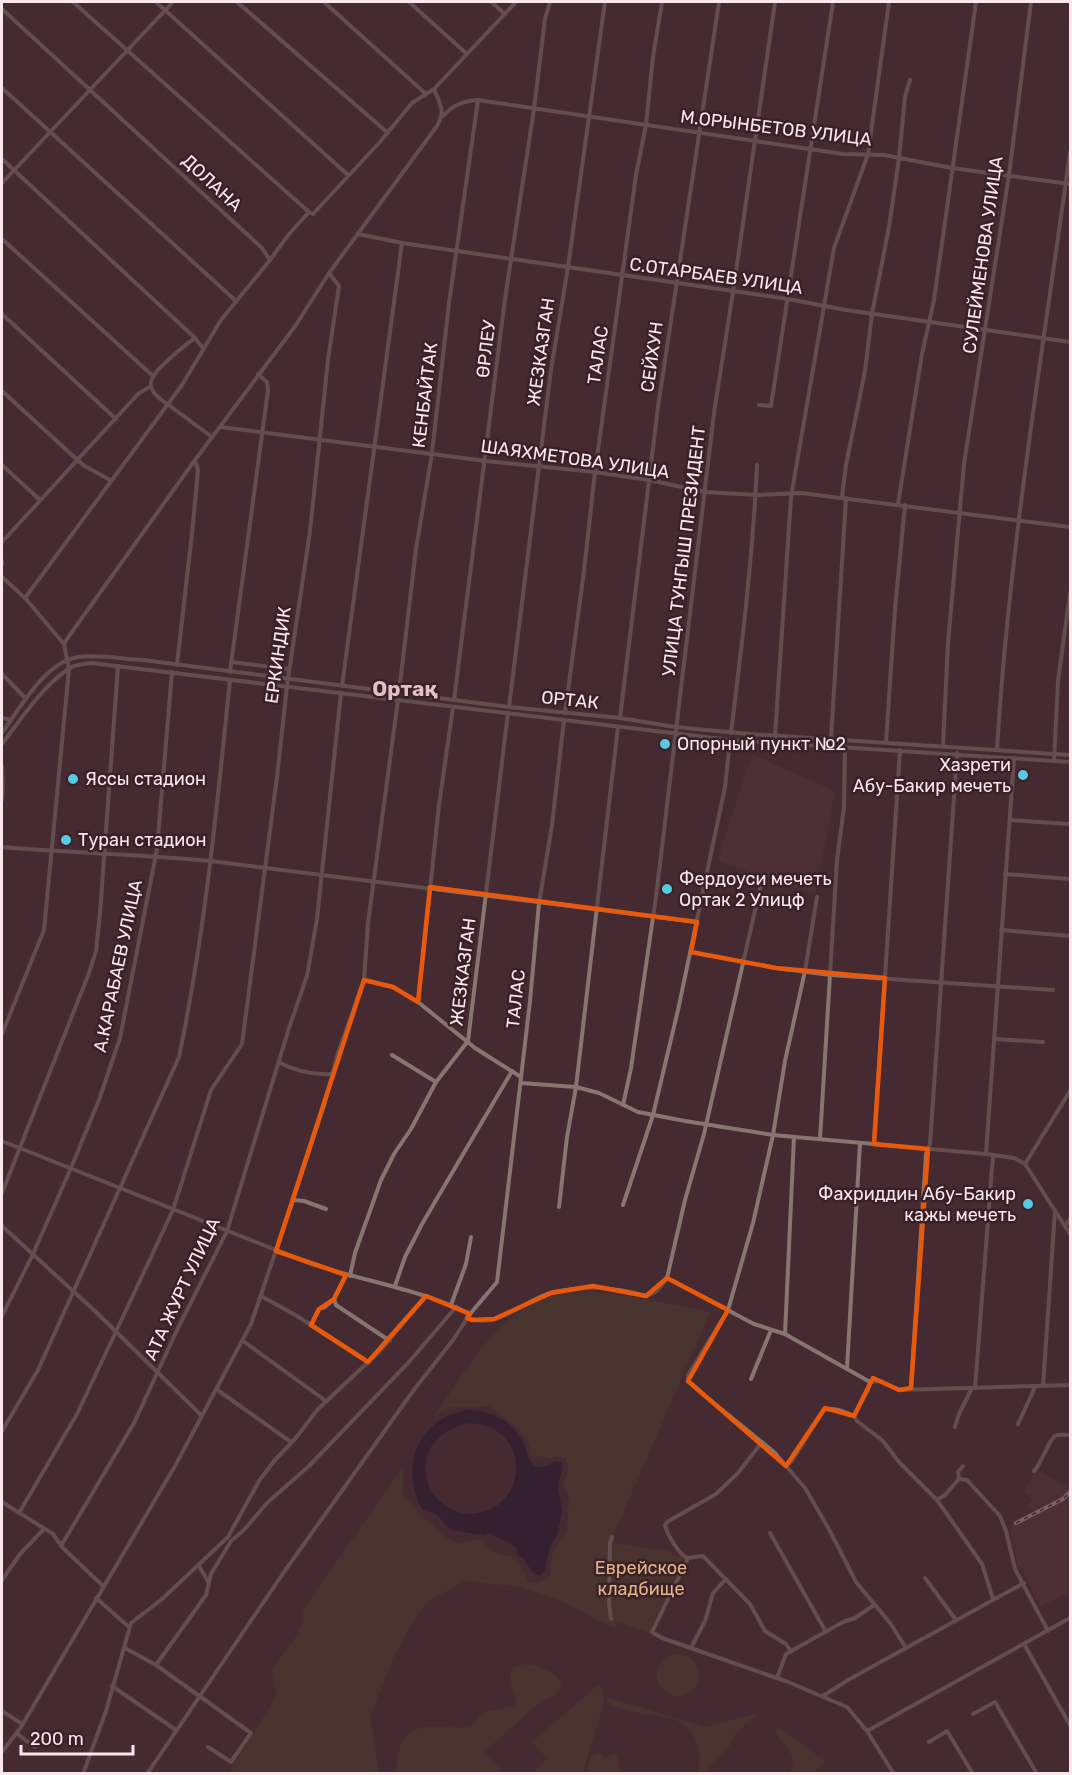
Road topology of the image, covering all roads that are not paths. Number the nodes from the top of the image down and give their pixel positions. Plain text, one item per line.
1 (73, 2) edge
2 (156, 2) edge
3 (173, 2) edge
4 (237, 2) edge
5 (324, 2) edge
6 (409, 2) edge
7 (491, 2) edge
8 (516, 2) edge
9 (550, 2) edge
10 (605, 2) edge
11 (662, 2) edge
12 (719, 2) edge
13 (775, 2) edge
14 (833, 2) edge
15 (889, 2) edge
16 (976, 2) edge
17 (1030, 2) edge
18 (2, 9) edge
19 (165, 10) junction
20 (505, 14) junction
21 (126, 49) junction
22 (467, 54) junction
23 (910, 80) dead end
24 (2, 88) edge
25 (89, 90) junction
26 (434, 90) junction
27 (426, 94) junction
28 (478, 100) junction
29 (534, 109) junction
30 (442, 117) junction
31 (589, 117) junction
32 (646, 125) junction
33 (50, 131) junction
34 (388, 133) junction
35 (701, 133) junction
36 (756, 140) junction
37 (811, 148) junction
38 (1071, 152) edge
39 (868, 154) junction
40 (900, 158) junction
41 (2, 159) edge
42 (952, 168) junction
43 (14, 170) junction
44 (1009, 175) junction
45 (348, 176) junction
46 (2, 183) edge
47 (1068, 183) edge
48 (309, 212) junction
49 (358, 234) junction
50 (2, 239) edge
51 (402, 243) junction
52 (457, 251) junction
53 (512, 259) junction
54 (270, 260) junction
55 (568, 267) junction
56 (329, 273) junction
57 (623, 276) junction
58 (676, 284) junction
59 (733, 292) junction
60 (788, 299) junction
61 (237, 301) junction
62 (824, 305) junction
63 (2, 314) edge
64 (872, 314) junction
65 (930, 322) junction
66 (986, 330) junction
67 (195, 338) junction
68 (1044, 338) junction
69 (1071, 342) edge
70 (202, 348) junction
71 (258, 374) junction
72 (153, 376) junction
73 (151, 386) junction
74 (2, 391) edge
75 (167, 404) junction
76 (759, 405) dead end
77 (116, 419) junction
78 (220, 427) junction
79 (262, 433) junction
80 (213, 437) junction
81 (320, 440) junction
82 (375, 446) junction
83 (432, 453) junction
84 (79, 459) junction
85 (195, 460) junction
86 (486, 461) junction
87 (2, 465) edge
88 (757, 465) dead end
89 (540, 467) junction
90 (595, 472) junction
91 (110, 480) junction
92 (649, 480) junction
93 (705, 492) junction
94 (793, 492) junction
95 (756, 495) junction
96 (844, 497) junction
97 (40, 500) junction
98 (898, 504) junction
99 (905, 505) junction
100 (960, 512) junction
101 (1019, 520) junction
102 (1071, 527) edge
103 (2, 542) edge
104 (2, 577) edge
105 (1071, 593) edge
106 (25, 598) junction
107 (64, 644) junction
108 (68, 660) junction
109 (231, 662) junction
110 (177, 665) junction
111 (118, 666) junction
112 (69, 669) junction
113 (290, 669) junction
114 (172, 672) junction
115 (230, 672) junction
116 (2, 674) edge
117 (288, 679) junction
118 (230, 680) junction
119 (287, 686) junction
120 (342, 686) junction
121 (399, 692) junction
122 (341, 693) junction
123 (26, 699) junction
124 (398, 700) junction
125 (454, 700) junction
126 (453, 707) junction
127 (508, 707) junction
128 (508, 713) junction
129 (565, 713) junction
130 (2, 718) edge
131 (620, 718) junction
132 (11, 720) junction
133 (564, 720) junction
134 (618, 727) junction
135 (675, 727) junction
136 (2, 733) edge
137 (674, 733) junction
138 (731, 733) junction
139 (776, 736) junction
140 (831, 738) junction
141 (730, 740) junction
142 (886, 742) junction
143 (2, 744) edge
144 (845, 746) junction
145 (943, 746) junction
146 (900, 750) junction
147 (997, 750) junction
148 (957, 753) junction
149 (1054, 754) junction
150 (1071, 755) edge
151 (1014, 758) junction
152 (1054, 761) junction
153 (1071, 762) edge
154 (2, 766) edge
155 (2, 800) edge
156 (1010, 820) junction
157 (1071, 824) edge
158 (2, 847) edge
159 (51, 852) junction
160 (105, 855) junction
161 (156, 856) junction
162 (211, 861) junction
163 (265, 867) junction
164 (322, 874) junction
165 (1005, 874) junction
166 (1071, 879) edge
167 (762, 880) dead end
168 (374, 882) junction
169 (430, 887) junction
170 (486, 896) junction
171 (816, 897) dead end
172 (539, 903) junction
173 (597, 910) junction
174 (652, 916) junction
175 (697, 922) junction
176 (1000, 930) junction
177 (1071, 936) edge
178 (691, 952) junction
179 (744, 962) junction
180 (805, 971) junction
181 (831, 975) junction
182 (885, 978) junction
183 (364, 980) junction
184 (941, 982) junction
185 (997, 986) junction
186 (1053, 990) dead end
187 (418, 1002) junction
188 (2, 1034) edge
189 (994, 1039) junction
190 (468, 1041) junction
191 (1043, 1042) dead end
192 (392, 1055) dead end
193 (278, 1062) junction
194 (512, 1071) junction
195 (332, 1074) junction
196 (521, 1077) junction
197 (436, 1082) junction
198 (521, 1083) junction
199 (576, 1087) junction
200 (1071, 1091) edge
201 (623, 1105) junction
202 (653, 1115) junction
203 (706, 1125) junction
204 (773, 1135) junction
205 (794, 1137) junction
206 (820, 1139) junction
207 (2, 1141) edge
208 (860, 1143) junction
209 (874, 1144) junction
210 (21, 1148) junction
211 (928, 1149) junction
212 (986, 1154) junction
213 (993, 1155) junction
214 (1024, 1164) junction
215 (71, 1168) junction
216 (121, 1188) junction
217 (2, 1193) edge
218 (293, 1200) junction
219 (623, 1205) dead end
220 (559, 1207) dead end
221 (326, 1209) dead end
222 (173, 1210) junction
223 (1055, 1211) junction
224 (1071, 1219) edge
225 (2, 1226) edge
226 (1065, 1226) junction
227 (227, 1232) junction
228 (1071, 1234) edge
229 (471, 1237) dead end
230 (276, 1251) junction
231 (33, 1254) junction
232 (348, 1275) junction
233 (667, 1278) junction
234 (395, 1286) junction
235 (72, 1290) junction
236 (261, 1296) junction
237 (426, 1296) junction
238 (334, 1299) junction
239 (453, 1306) junction
240 (728, 1310) junction
241 (2, 1316) edge
242 (469, 1316) junction
243 (310, 1325) junction
244 (771, 1329) junction
245 (116, 1332) junction
246 (785, 1334) junction
247 (243, 1341) junction
248 (390, 1341) junction
249 (368, 1362) junction
250 (847, 1368) junction
251 (157, 1372) junction
252 (751, 1379) dead end
253 (870, 1382) junction
254 (1071, 1385) edge
255 (1035, 1386) junction
256 (1043, 1386) junction
257 (911, 1388) junction
258 (973, 1388) junction
259 (216, 1389) junction
260 (326, 1401) junction
261 (202, 1416) junction
262 (854, 1416) junction
263 (1018, 1424) dead end
264 (955, 1427) dead end
265 (2, 1431) edge
266 (1071, 1435) edge
267 (291, 1442) junction
268 (762, 1442) junction
269 (786, 1466) junction
270 (963, 1466) dead end
271 (1034, 1471) dead end
272 (959, 1479) junction
273 (937, 1500) junction
274 (2, 1502) edge
275 (19, 1513) junction
276 (43, 1530) junction
277 (770, 1533) dead end
278 (612, 1537) dead end
279 (230, 1539) junction
280 (62, 1546) junction
281 (688, 1558) junction
282 (199, 1566) junction
283 (926, 1578) dead end
284 (726, 1579) junction
285 (2, 1580) edge
286 (210, 1583) junction
287 (1023, 1583) junction
288 (103, 1586) junction
289 (96, 1598) junction
290 (993, 1599) junction
291 (874, 1605) junction
292 (611, 1619) dead end
293 (956, 1620) junction
294 (1070, 1621) edge
295 (129, 1627) junction
296 (1048, 1631) junction
297 (826, 1632) junction
298 (1024, 1644) junction
299 (125, 1648) junction
300 (692, 1648) junction
301 (906, 1648) junction
302 (790, 1652) junction
303 (156, 1665) junction
304 (777, 1678) junction
305 (112, 1686) junction
306 (200, 1696) junction
307 (823, 1696) junction
308 (2, 1711) edge
309 (973, 1714) dead end
310 (22, 1724) junction
311 (1071, 1725) edge
312 (176, 1730) junction
313 (867, 1731) junction
314 (16, 1733) junction
315 (929, 1742) dead end
316 (35, 1747) dead end
317 (208, 1748) dead end
318 (2, 1752) edge
319 (83, 1773) edge
320 (147, 1773) edge
321 (894, 1773) edge
322 (973, 1773) edge
323 (1036, 1773) edge

1 - 21 street
2 - 19 street
3 - 19 street
4 - 34 street
5 - 27 street
6 - 22 street
7 - 20 street
8 - 20 street
9 - 29 street, ӨРЛЕУ
10 - 31 street, ЖЕЗКАЗГАН
11 - 32 street, ТАЛАС
12 - 35 street, СЕЙХУН
13 - 36 street, УЛИЦА ТУНГЫШ ПРЕЗИДЕНТ
14 - 37 street
15 - 39 street
16 - 42 street
17 - 44 street, СУЛЕЙМЕНОВА УЛИЦА
18 - 25 street, ДОЛАНА
19 - 21 street
19 - 45 street
20 - 22 street
21 - 25 street
21 - 48 street
22 - 26 street
23 - 40 street
24 - 33 street
25 - 33 street
25 - 54 street, ДОЛАНА
26 - 27 street
26 - 30 street
27 - 34 street
28 - 29 street, М.ОРЫНБЕТОВ УЛИЦА
28 - 30 street
28 - 52 street, КЕНБАЙТАК
29 - 31 street, М.ОРЫНБЕТОВ УЛИЦА
29 - 53 street, ӨРЛЕУ
30 - 49 street
31 - 32 street, М.ОРЫНБЕТОВ УЛИЦА
31 - 55 street, ЖЕЗКАЗГАН
32 - 35 street, М.ОРЫНБЕТОВ УЛИЦА
32 - 57 street, ТАЛАС
33 - 43 street
33 - 61 street
34 - 45 street
35 - 36 street, М.ОРЫНБЕТОВ УЛИЦА
35 - 58 street, СЕЙХУН
36 - 37 street, М.ОРЫНБЕТОВ УЛИЦА
36 - 59 street, УЛИЦА ТУНГЫШ ПРЕЗИДЕНТ
37 - 39 street, М.ОРЫНБЕТОВ УЛИЦА
37 - 60 street
38 - 47 street
39 - 40 street, М.ОРЫНБЕТОВ УЛИЦА
39 - 62 street
40 - 42 street, М.ОРЫНБЕТОВ УЛИЦА
40 - 64 street
41 - 43 street
42 - 44 street, М.ОРЫНБЕТОВ УЛИЦА
42 - 65 street
43 - 46 street
43 - 67 street
44 - 47 street, М.ОРЫНБЕТОВ УЛИЦА
44 - 66 street, СУЛЕЙМЕНОВА УЛИЦА
45 - 48 street
47 - 68 street
48 - 54 street
49 - 51 street, С.ОТАРБАЕВ УЛИЦА
49 - 56 street
50 - 72 street
51 - 52 street, С.ОТАРБАЕВ УЛИЦА
51 - 82 street
52 - 53 street, С.ОТАРБАЕВ УЛИЦА
52 - 83 street, КЕНБАЙТАК
53 - 55 street, С.ОТАРБАЕВ УЛИЦА
53 - 86 street, ӨРЛЕУ
54 - 61 street
55 - 57 street, С.ОТАРБАЕВ УЛИЦА
55 - 89 street, ЖЕЗКАЗГАН
56 - 71 street
56 - 81 street, ЕРКИНДИК
57 - 58 street, С.ОТАРБАЕВ УЛИЦА
57 - 90 street, ТАЛАС
58 - 59 street, С.ОТАРБАЕВ УЛИЦА
58 - 92 street, СЕЙХУН
59 - 60 street, С.ОТАРБАЕВ УЛИЦА
59 - 93 street, УЛИЦА ТУНГЫШ ПРЕЗИДЕНТ
60 - 62 street, С.ОТАРБАЕВ УЛИЦА
60 - 76 street
61 - 70 street
62 - 64 street, С.ОТАРБАЕВ УЛИЦА
62 - 94 street
63 - 77 street
64 - 65 street, С.ОТАРБАЕВ УЛИЦА
64 - 96 street
65 - 66 street, С.ОТАРБАЕВ УЛИЦА
65 - 98 street
66 - 68 street, С.ОТАРБАЕВ УЛИЦА
66 - 100 street, СУЛЕЙМЕНОВА УЛИЦА
67 - 70 street
67 - 72 street
68 - 69 street, С.ОТАРБАЕВ УЛИЦА
68 - 101 street
70 - 75 street
71 - 78 street
71 - 79 street
72 - 73 street
73 - 75 street
73 - 77 street
74 - 84 street
75 - 80 street
75 - 91 street
77 - 84 street
78 - 79 street, ШАЯХМЕТОВА УЛИЦА
78 - 80 street
79 - 81 street, ШАЯХМЕТОВА УЛИЦА
79 - 109 street
80 - 85 street
81 - 82 street, ШАЯХМЕТОВА УЛИЦА
81 - 113 street, ЕРКИНДИК
82 - 83 street, ШАЯХМЕТОВА УЛИЦА
82 - 120 street
83 - 86 street, ШАЯХМЕТОВА УЛИЦА
83 - 121 street, КЕНБАЙТАК
84 - 91 street
84 - 97 street
85 - 107 street
85 - 110 street
86 - 89 street, ШАЯХМЕТОВА УЛИЦА
86 - 125 street, ӨРЛЕУ
87 - 97 street
88 - 95 street
89 - 90 street, ШАЯХМЕТОВА УЛИЦА
89 - 127 street, ЖЕЗКАЗГАН
90 - 92 street, ШАЯХМЕТОВА УЛИЦА
90 - 129 street, ТАЛАС
91 - 106 street
92 - 93 street, ШАЯХМЕТОВА УЛИЦА
92 - 131 street, СЕЙХУН
93 - 95 street, ШАЯХМЕТОВА УЛИЦА
93 - 135 street, УЛИЦА ТУНГЫШ ПРЕЗИДЕНТ
94 - 95 street, ШАЯХМЕТОВА УЛИЦА
94 - 96 street, ШАЯХМЕТОВА УЛИЦА
94 - 139 street
95 - 138 street
96 - 98 street, ШАЯХМЕТОВА УЛИЦА
96 - 140 street
97 - 103 street
98 - 99 street, ШАЯХМЕТОВА УЛИЦА
99 - 100 street, ШАЯХМЕТОВА УЛИЦА
99 - 142 street
100 - 101 street, ШАЯХМЕТОВА УЛИЦА
100 - 145 street, СУЛЕЙМЕНОВА УЛИЦА
101 - 102 street, ШАЯХМЕТОВА УЛИЦА
101 - 147 street
104 - 106 street
105 - 149 street
106 - 107 street
107 - 108 street
108 - 110 street, ОРТАК
108 - 112 street
108 - 123 street
109 - 113 street
109 - 115 street
110 - 115 street, ОРТАК
111 - 112 street, ОРТАК
111 - 114 street, ОРТАК
111 - 160 street
112 - 143 street
112 - 159 street
113 - 117 street, ЕРКИНДИК
114 - 118 street, ОРТАК
114 - 161 street, А.КАРАБАЕВ УЛИЦА
115 - 117 street, ОРТАК
116 - 123 street
117 - 119 street, ЕРКИНДИК
117 - 120 street, ОРТАК
118 - 119 street, ОРТАК
118 - 162 street
119 - 122 street, ОРТАК
119 - 163 street, ЕРКИНДИК
120 - 121 street, ОРТАК
121 - 125 street, ОРТАК
122 - 124 street, ОРТАК
122 - 164 street, АТА ЖУРТ УЛИЦА
123 - 132 street
124 - 126 street, ОРТАК
124 - 168 street
125 - 127 street, ОРТАК
126 - 128 street, ОРТАК
126 - 169 street
127 - 129 street, ОРТАК
128 - 133 street, ОРТАК
128 - 170 street, ЖЕЗКАЗГАН
129 - 131 street, ОРТАК
130 - 132 street
131 - 135 street, ОРТАК
132 - 136 street
133 - 134 street, ОРТАК
133 - 172 street, ТАЛАС
134 - 137 street, ОРТАК
134 - 173 street
135 - 137 street, УЛИЦА ТУНГЫШ ПРЕЗИДЕНТ
135 - 138 street, ОРТАК
137 - 141 street, ОРТАК
137 - 174 street, УЛИЦА ТУНГЫШ ПРЕЗИДЕНТ
138 - 139 street, ОРТАК
139 - 140 street, ОРТАК
140 - 142 street, ОРТАК
141 - 144 street, ОРТАК
141 - 175 street
142 - 145 street, ОРТАК
144 - 146 street, ОРТАК
144 - 181 street
145 - 147 street, ОРТАК
146 - 148 street, ОРТАК
146 - 182 street
147 - 149 street, ОРТАК
148 - 151 street, ОРТАК
148 - 184 street
149 - 150 street, ОРТАК
149 - 152 street
151 - 152 street, ОРТАК
151 - 156 street
152 - 153 street, ОРТАК
154 - 155 street
156 - 157 street
156 - 165 street
158 - 159 street
159 - 160 street
159 - 188 street
160 - 161 street
160 - 210 street
161 - 162 street
161 - 215 street, А.КАРАБАЕВ УЛИЦА
162 - 163 street
162 - 216 street
163 - 164 street
163 - 222 street, ЕРКИНДИК
164 - 168 street
164 - 193 street, АТА ЖУРТ УЛИЦА
165 - 166 street
165 - 176 street
167 - 179 street
168 - 169 street
168 - 183 street
169 - 170 street
169 - 187 street
170 - 172 street
170 - 190 street, ЖЕЗКАЗГАН
171 - 180 street
172 - 173 street
172 - 196 street, ТАЛАС
173 - 174 street
173 - 199 street
174 - 175 street
174 - 201 street, УЛИЦА ТУНГЫШ ПРЕЗИДЕНТ
175 - 178 street
176 - 177 street
176 - 185 street
178 - 179 street
178 - 202 street
179 - 180 street
179 - 203 street
180 - 181 street
180 - 204 street
181 - 182 street
181 - 206 street
182 - 184 street
182 - 209 street
183 - 187 street
183 - 195 street
184 - 185 street
184 - 211 street
185 - 186 street
185 - 189 street
187 - 190 street
189 - 191 street
189 - 212 street
190 - 194 street
190 - 197 street, ЖЕЗКАЗГАН
192 - 197 street
193 - 195 street
193 - 227 street, АТА ЖУРТ УЛИЦА
194 - 196 street
194 - 234 street
195 - 218 street
196 - 198 street, ТАЛАС
197 - 232 street, ЖЕЗКАЗГАН
198 - 199 street
198 - 242 street, ТАЛАС
199 - 201 street
199 - 220 street
200 - 214 street
201 - 202 street
202 - 203 street
202 - 219 street
203 - 204 street
203 - 233 street
204 - 205 street
204 - 240 street
205 - 206 street
205 - 246 street
206 - 208 street
207 - 210 street
208 - 209 street
208 - 250 street
209 - 211 street
210 - 215 street
210 - 217 street
211 - 212 street
211 - 257 street
212 - 213 street
213 - 214 street
213 - 258 street
214 - 223 street
215 - 216 street
215 - 231 street, А.КАРАБАЕВ УЛИЦА
216 - 222 street
216 - 235 street
218 - 221 street
218 - 230 street
222 - 227 street
222 - 245 street
223 - 226 street
223 - 256 street
224 - 226 street
225 - 231 street
226 - 228 street
227 - 230 street
227 - 251 street, АТА ЖУРТ УЛИЦА
229 - 239 street
230 - 232 street
230 - 236 street
231 - 235 street
231 - 241 street, А.КАРАБАЕВ УЛИЦА
232 - 234 street
232 - 238 street, ЖЕЗКАЗГАН
233 - 240 street
233 - 242 street
234 - 237 street
235 - 245 street
235 - 265 street
236 - 243 street
236 - 247 street
237 - 239 street
237 - 248 street
238 - 243 street, ЖЕЗКАЗГАН
238 - 248 street
239 - 242 street
239 - 279 street
240 - 244 street
240 - 268 street
242 - 306 street
243 - 249 street
244 - 246 street
244 - 252 street
245 - 251 street
245 - 275 street
246 - 250 street
247 - 259 street
247 - 260 street
248 - 249 street
249 - 260 street
250 - 253 street
251 - 261 street
251 - 280 street, АТА ЖУРТ УЛИЦА
253 - 257 street
253 - 262 street
254 - 256 street
255 - 256 street
255 - 258 street
255 - 263 street
257 - 258 street
258 - 264 street
259 - 261 street
259 - 267 street
260 - 267 street
261 - 288 street
262 - 269 street
262 - 273 street
266 - 271 street
267 - 279 street
268 - 269 street
268 - 281 street
269 - 291 street
270 - 272 street
272 - 273 street
272 - 287 street
273 - 290 street
274 - 275 street
275 - 276 street
276 - 280 street
276 - 285 street
277 - 297 street
278 - 292 street
279 - 282 street
279 - 286 street
280 - 288 street
281 - 284 street
281 - 300 street
282 - 286 street
282 - 295 street
283 - 293 street
284 - 300 street
284 - 302 street
286 - 303 street
287 - 290 street
287 - 296 street
288 - 289 street
289 - 295 street
289 - 310 street
290 - 293 street
291 - 297 street
291 - 301 street
293 - 301 street
294 - 296 street
295 - 299 street
296 - 298 street
297 - 302 street
298 - 311 street
298 - 313 street
299 - 303 street
299 - 305 street
300 - 304 street
301 - 307 street
302 - 304 street
303 - 306 street
304 - 307 street
305 - 312 street
305 - 319 street
306 - 312 street
306 - 317 street
307 - 313 street
308 - 310 street
309 - 323 street
310 - 314 street
312 - 320 street
313 - 321 street
314 - 316 street
314 - 318 street
315 - 322 street

